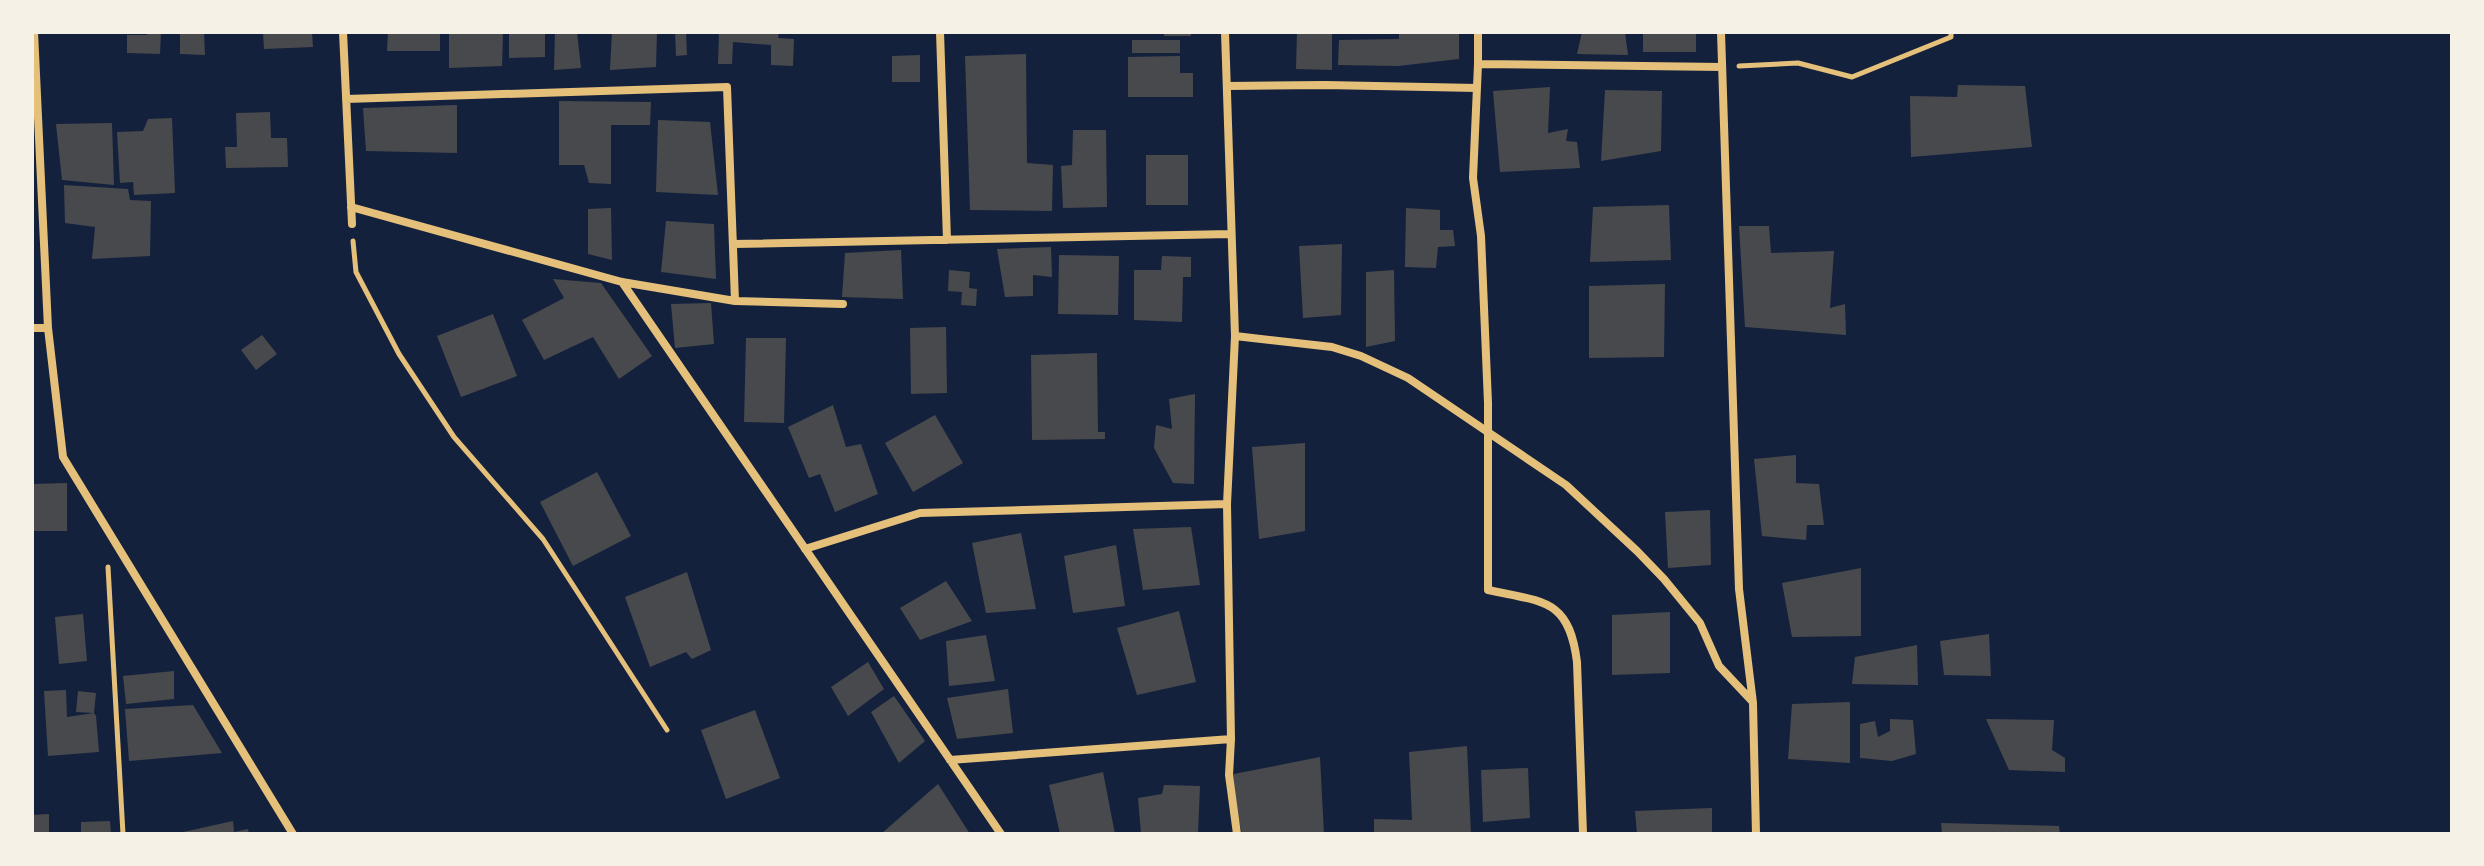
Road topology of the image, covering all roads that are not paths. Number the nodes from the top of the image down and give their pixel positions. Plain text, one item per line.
1 (34, 32) edge
2 (343, 32) edge
3 (940, 32) edge
4 (1225, 32) edge
5 (1478, 32) edge
6 (1721, 32) edge
7 (1478, 64) junction
8 (1722, 67) junction
9 (1227, 86) junction
10 (1477, 88) junction
11 (346, 99) junction
12 (351, 207) junction
13 (352, 224) road end
14 (1231, 234) junction
15 (947, 240) junction
16 (733, 244) junction
17 (622, 282) junction
18 (735, 301) junction
19 (843, 304) dead end
20 (32, 328) edge
21 (48, 328) junction
22 (1235, 336) junction
23 (1488, 433) junction
24 (1227, 504) junction
25 (805, 549) junction
26 (1753, 703) junction
27 (1231, 739) junction
28 (950, 760) junction
29 (293, 834) edge
30 (1001, 834) edge
31 (1237, 834) edge
32 (1583, 834) edge
33 (1756, 834) edge

1 - 21 street
2 - 11 street
3 - 15 street
4 - 9 street
5 - 7 street
6 - 8 street
7 - 8 street
7 - 10 street
8 - 26 street
9 - 10 street
9 - 14 street
10 - 23 street
11 - 12 street
11 - 16 street
12 - 13 street
12 - 17 street
14 - 15 street
14 - 22 street
15 - 16 street
16 - 18 street
17 - 18 street
17 - 25 street
18 - 19 street
20 - 21 street
21 - 29 street
22 - 23 street
22 - 24 street
23 - 26 street
23 - 32 street
24 - 25 street
24 - 27 street
25 - 28 street
26 - 33 street
27 - 28 street
27 - 31 street
28 - 30 street

